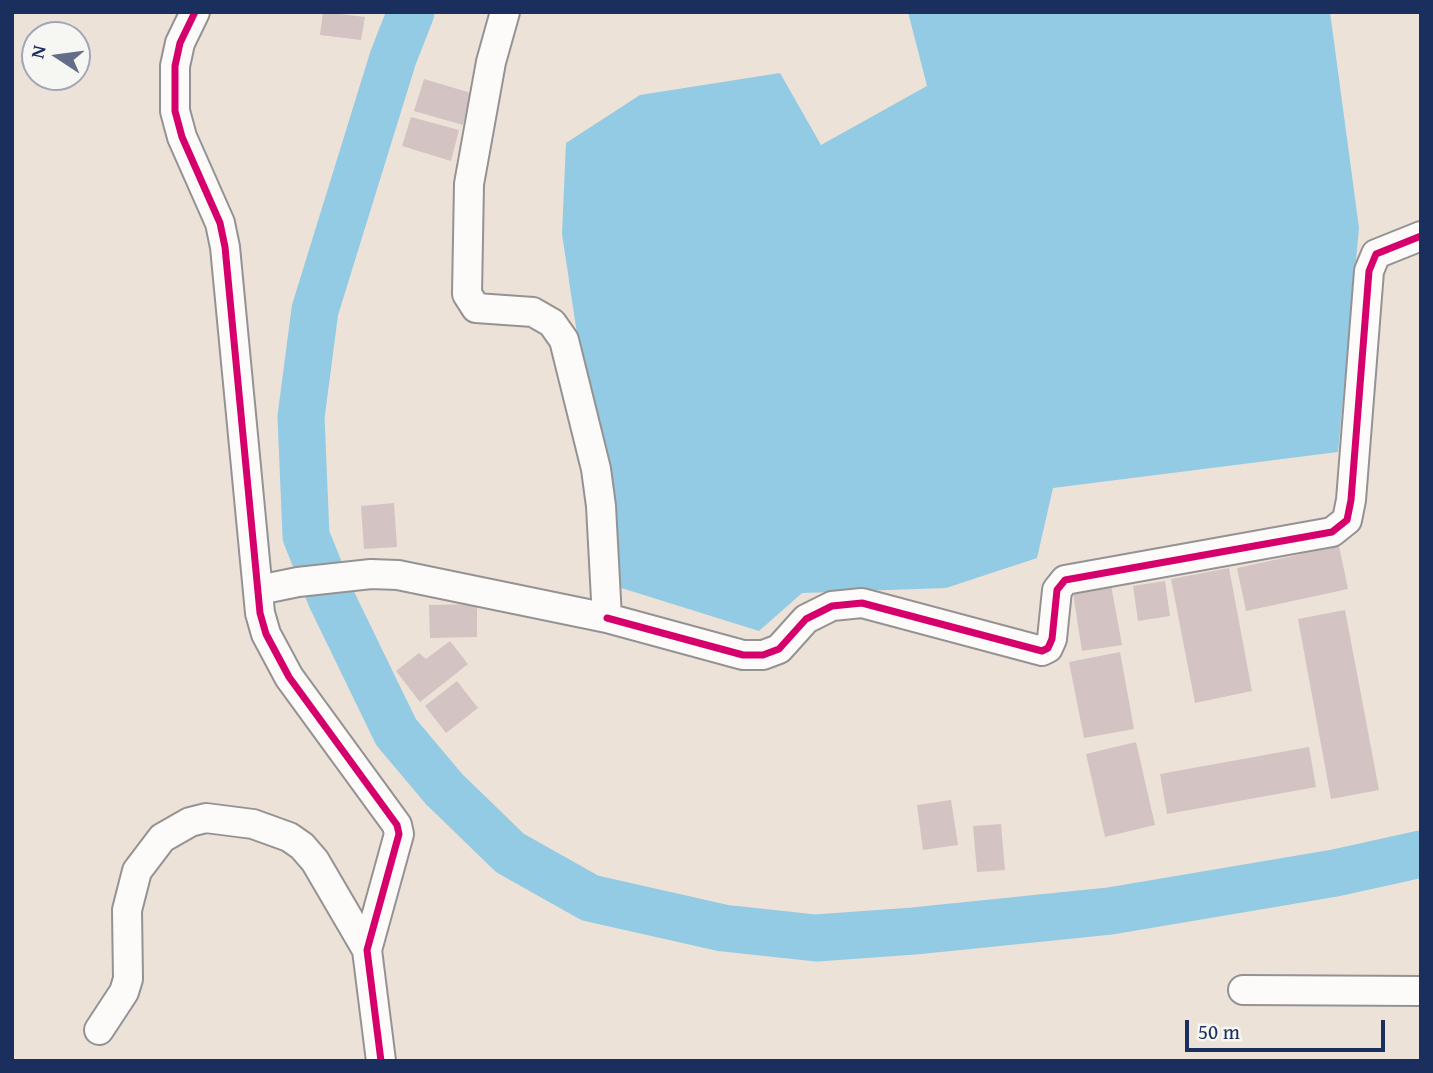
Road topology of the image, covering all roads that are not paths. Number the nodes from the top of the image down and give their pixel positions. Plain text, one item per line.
1 (195, 12) edge
2 (505, 12) edge
3 (1421, 236) edge
4 (259, 590) junction
5 (607, 618) junction
6 (367, 950) junction
7 (1243, 990) dead end
8 (1421, 991) edge
9 (99, 1030) dead end
10 (381, 1061) edge

1 - 4 street
2 - 5 street
3 - 5 street
4 - 5 street
4 - 6 street
6 - 9 street
6 - 10 street
7 - 8 street

